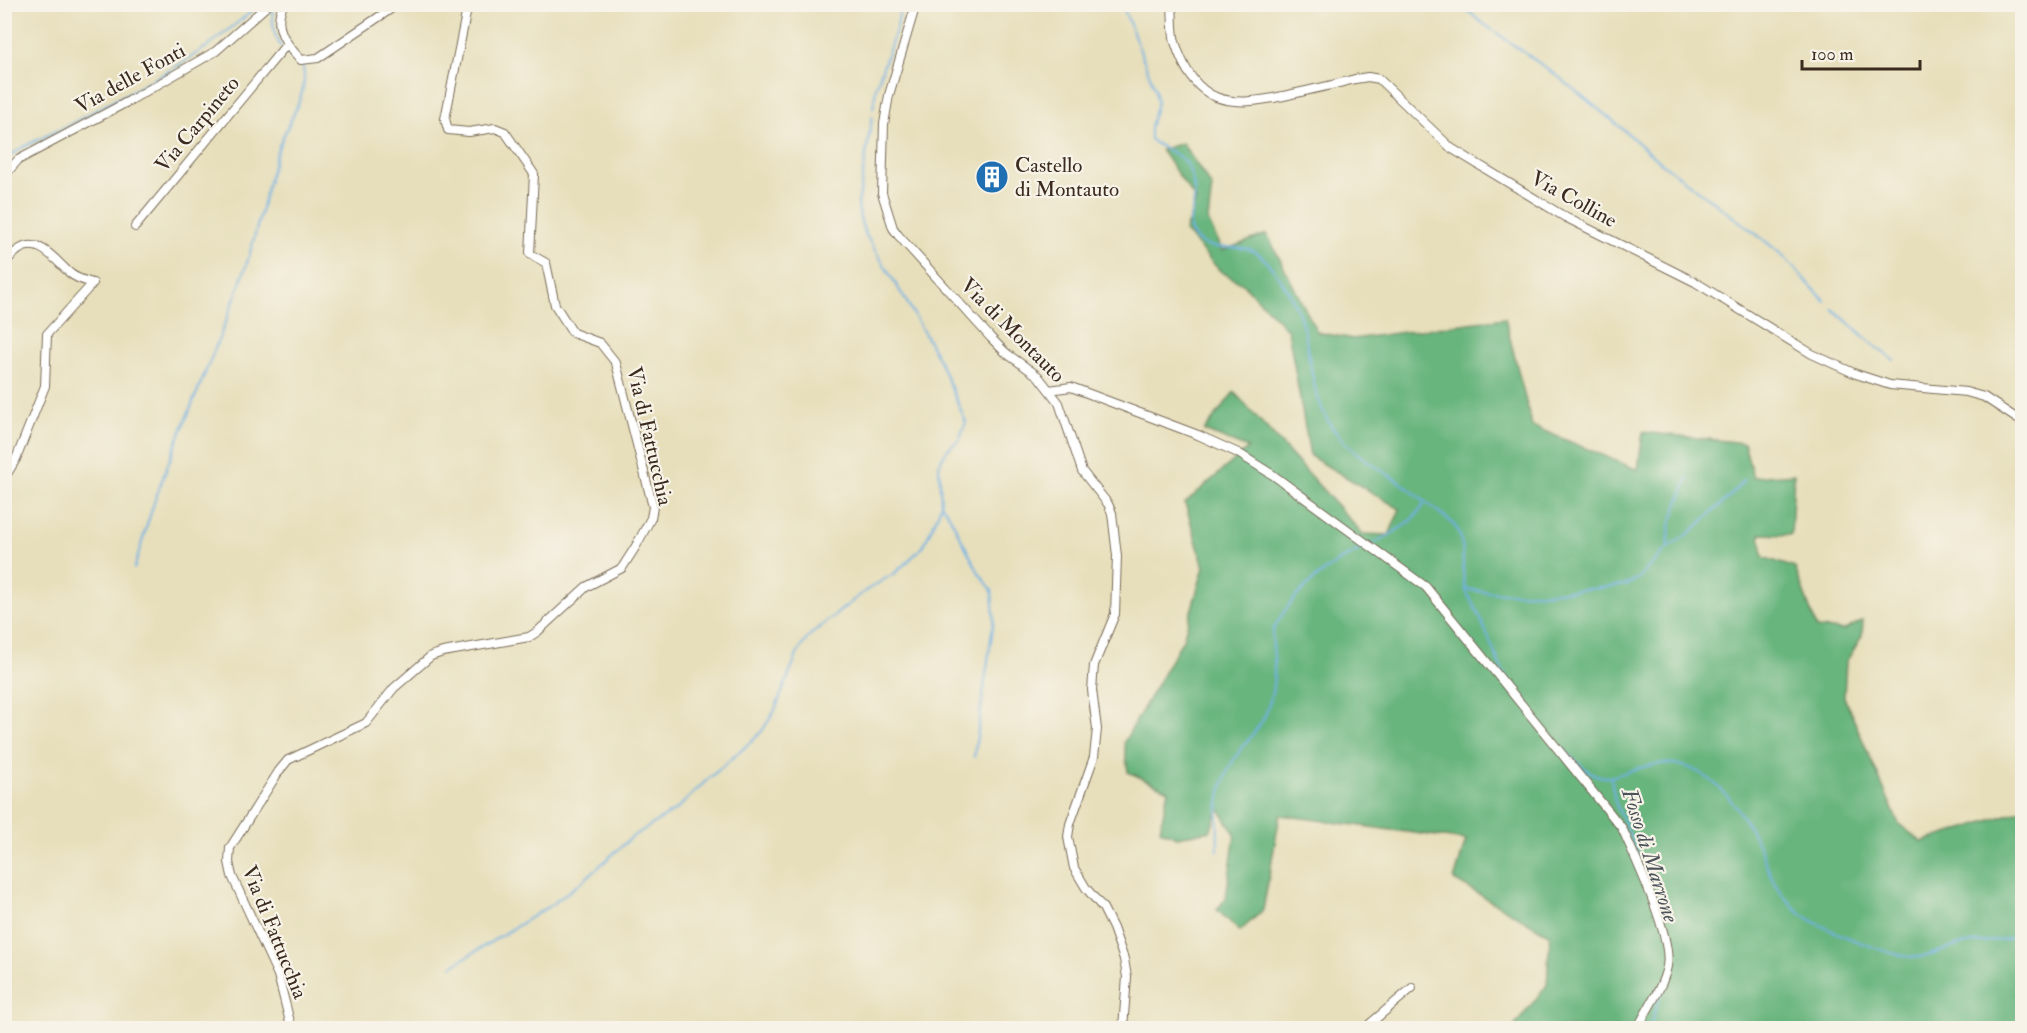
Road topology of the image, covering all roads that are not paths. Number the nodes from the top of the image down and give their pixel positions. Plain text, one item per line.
1 (269, 4) edge
2 (284, 4) edge
3 (398, 4) edge
4 (468, 4) edge
5 (916, 4) edge
6 (1172, 4) edge
7 (286, 45) junction
8 (4, 176) edge
9 (135, 227) dead end
10 (4, 264) edge
11 (1050, 390) dead end
12 (2022, 422) edge
13 (4, 479) edge
14 (1412, 988) dead end
15 (290, 1029) edge
16 (1123, 1029) edge
17 (1365, 1029) edge
18 (1638, 1029) edge

1 - 8 street, Via delle Fonti
2 - 7 street
3 - 7 street
4 - 15 street, Via di Fattucchia
5 - 16 street, Via di Montauto
6 - 12 street, Via Colline
7 - 9 street, Via Carpineto
10 - 13 street
11 - 18 street
14 - 17 street

